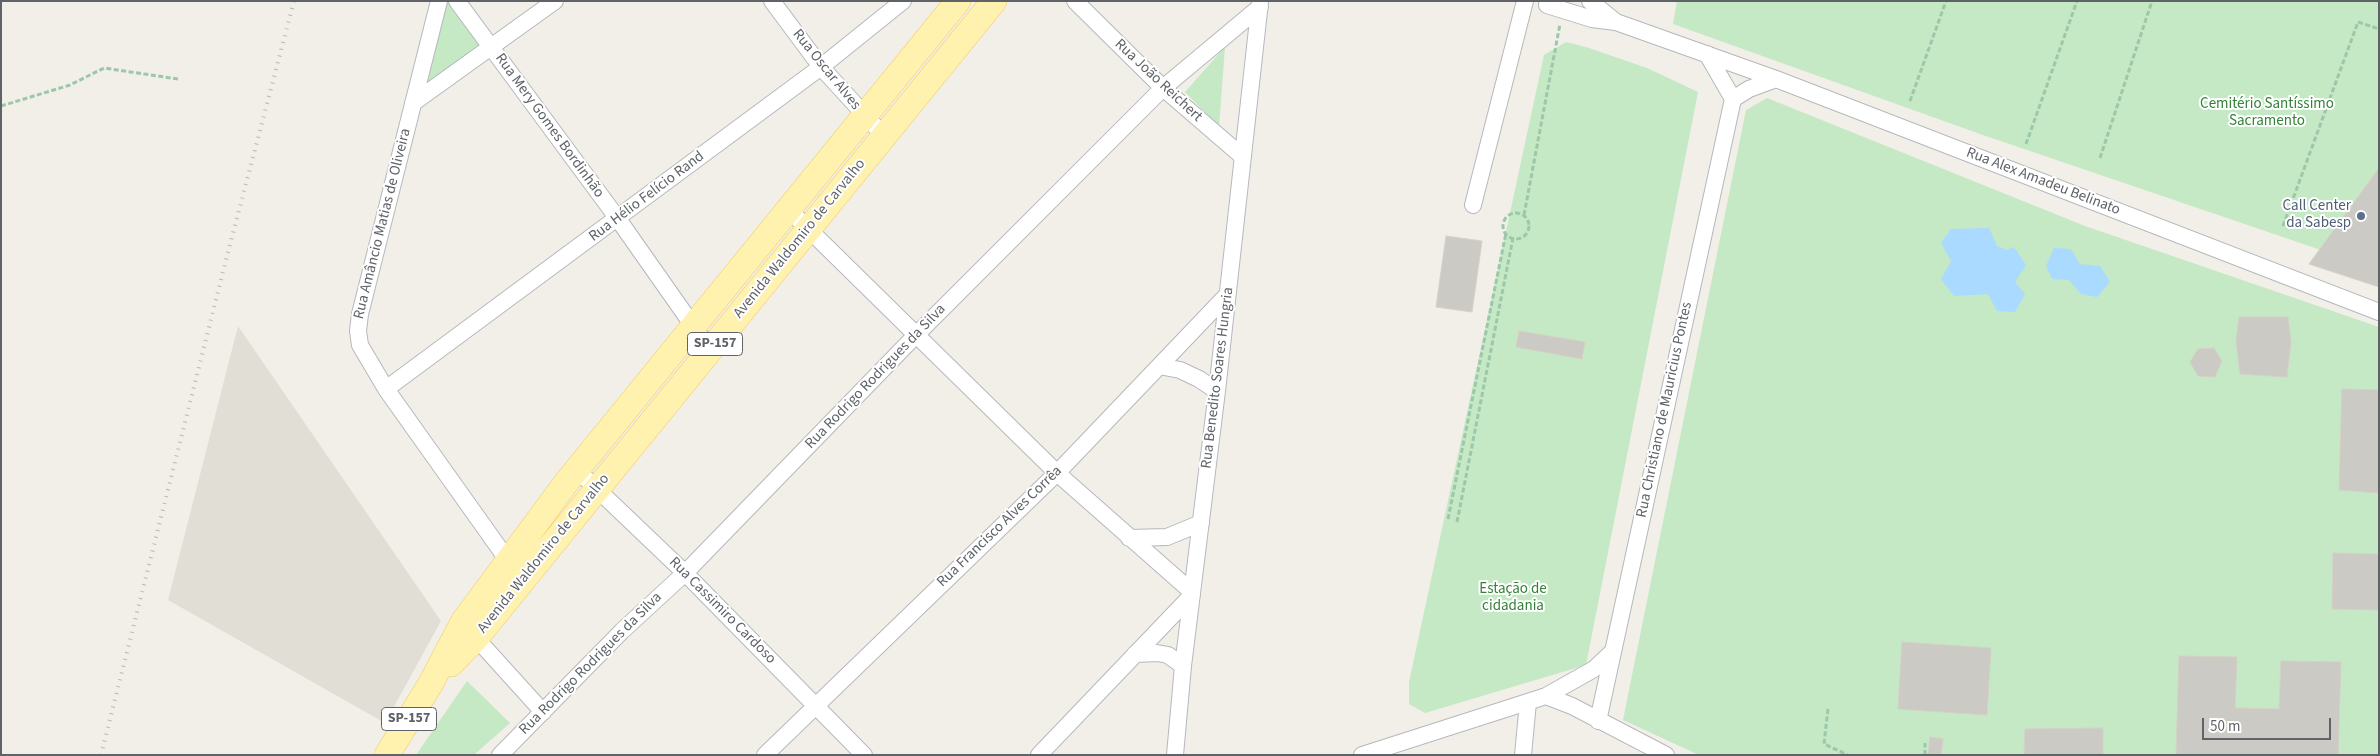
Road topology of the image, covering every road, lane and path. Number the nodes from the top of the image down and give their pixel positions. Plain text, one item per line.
1 (438, 1) edge
2 (457, 1) edge
3 (555, 1) edge
4 (772, 1) edge
5 (903, 1) edge
6 (958, 1) edge
7 (994, 1) edge
8 (1075, 1) edge
9 (1526, 1) edge
10 (1590, 1) edge
11 (1946, 1) edge
12 (2077, 1) edge
13 (2152, 1) edge
14 (1542, 3) edge
15 (1260, 4) edge
16 (1563, 6) edge
17 (1616, 22) junction
18 (2379, 29) edge
19 (491, 47) junction
20 (1706, 54) junction
21 (821, 67) junction
22 (178, 79) dead end
23 (1776, 79) junction
24 (1162, 88) junction
25 (1733, 99) junction
26 (1910, 101) dead end
27 (413, 103) junction
28 (1, 106) edge
29 (864, 117) junction
30 (884, 136) junction
31 (2026, 144) dead end
32 (1243, 157) junction
33 (2100, 158) dead end
34 (1473, 205) dead end
35 (789, 210) junction
36 (1524, 215) junction
37 (618, 219) junction
38 (2283, 226) dead end
39 (808, 229) junction
40 (1506, 233) junction
41 (1513, 238) junction
42 (1228, 294) junction
43 (2379, 312) edge
44 (692, 328) junction
45 (916, 335) junction
46 (710, 350) junction
47 (1159, 366) junction
48 (386, 389) junction
49 (1217, 391) junction
50 (577, 470) junction
51 (1057, 473) junction
52 (598, 488) junction
53 (1448, 519) dead end
54 (1457, 522) dead end
55 (1201, 523) junction
56 (1130, 538) junction
57 (508, 560) junction
58 (684, 572) junction
59 (522, 581) junction
60 (1192, 594) junction
61 (476, 638) junction
62 (1135, 654) junction
63 (1611, 654) junction
64 (1183, 666) junction
65 (431, 683) junction
66 (1546, 696) junction
67 (1528, 702) junction
68 (814, 705) junction
69 (1828, 709) dead end
70 (542, 712) junction
71 (1598, 721) junction
72 (1925, 744) dead end
73 (387, 755) edge
74 (500, 755) edge
75 (765, 755) edge
76 (864, 755) edge
77 (1039, 755) edge
78 (1175, 755) edge
79 (1362, 755) edge
80 (1522, 755) edge
81 (1666, 755) edge
82 (1848, 755) edge
83 (1925, 755) edge

1 - 27 street, Rua Amâncio Matias de Oliveira
2 - 19 street, Rua Mery Gomes Bordinhão
3 - 19 street
4 - 21 street, Rua Oscar Alves
5 - 21 street, Rua Hélio Felício Rand
6 - 29 main road, Avenida Waldomiro de Carvalho / SP-157
7 - 30 main road, Avenida Waldomiro de Carvalho / SP-157
8 - 24 street, Rua João Reichert
9 - 34 street
10 - 17 street
11 - 26 path
12 - 31 path
13 - 33 path
14 - 16 street
15 - 24 street, Rua Rodrigo Rodrigues da Silva
15 - 32 street, Rua Benedito Soares Hungria
16 - 17 street
16 - 36 path
17 - 20 street, Rua Alex Amadeu Belinato
18 - 38 path
19 - 27 street
19 - 37 street, Rua Mery Gomes Bordinhão
20 - 23 street, Rua Alex Amadeu Belinato
20 - 25 street
21 - 29 street, Rua Oscar Alves
21 - 37 street, Rua Hélio Felício Rand
22 - 28 path
23 - 25 street
23 - 43 street, Rua Alex Amadeu Belinato
24 - 32 street, Rua João Reichert
24 - 45 street, Rua Rodrigo Rodrigues da Silva
25 - 63 street, Rua Christiano de Mauricius Pontes
27 - 48 street, Rua Amâncio Matias de Oliveira
29 - 30 street, Rua Oscar Alves
29 - 35 main road, Avenida Waldomiro de Carvalho / SP-157
30 - 39 main road, Avenida Waldomiro de Carvalho / SP-157
32 - 42 street, Rua Benedito Soares Hungria
35 - 39 street
35 - 44 main road, Avenida Waldomiro de Carvalho / SP-157
36 - 40 path
36 - 41 path
37 - 44 street, Rua Mery Gomes Bordinhão
37 - 48 street, Rua Hélio Felício Rand
39 - 45 street
39 - 46 main road, Avenida Waldomiro de Carvalho / SP-157
40 - 41 path
40 - 53 path
41 - 54 path
42 - 47 street, Rua Francisco Alves Corrêa
42 - 49 street, Rua Benedito Soares Hungria
44 - 46 street, Rua Mery Gomes Bordinhão
44 - 50 main road, Avenida Waldomiro de Carvalho / SP-157
45 - 51 street
45 - 58 street, Rua Rodrigo Rodrigues da Silva
46 - 52 main road, Avenida Waldomiro de Carvalho / SP-157
47 - 49 street
47 - 51 street, Rua Francisco Alves Corrêa
48 - 57 street, Rua Amâncio Matias de Oliveira
49 - 55 street, Rua Benedito Soares Hungria
50 - 52 street, Rua Cassimiro Cardoso
50 - 57 main road, Avenida Waldomiro de Carvalho / SP-157
51 - 56 street
51 - 68 street, Rua Francisco Alves Corrêa
52 - 58 street, Rua Cassimiro Cardoso
52 - 59 main road, Avenida Waldomiro de Carvalho / SP-157
55 - 56 street
55 - 60 street, Rua Benedito Soares Hungria
56 - 60 street
57 - 59 street, Rua Amâncio Matias de Oliveira
57 - 65 main road, Avenida Waldomiro de Carvalho / SP-157
58 - 68 street, Rua Cassimiro Cardoso
58 - 70 street, Rua Rodrigo Rodrigues da Silva
59 - 61 main road, Avenida Waldomiro de Carvalho / SP-157
60 - 62 street
60 - 64 street, Rua Benedito Soares Hungria
61 - 65 main road, Avenida Waldomiro de Carvalho / SP-157
61 - 70 street
62 - 64 street
62 - 77 street
63 - 66 street
63 - 71 street, Rua Christiano de Mauricius Pontes
64 - 78 street, Rua Benedito Soares Hungria
65 - 73 main road, Avenida Waldomiro de Carvalho / SP-157
66 - 67 street
66 - 71 street
67 - 79 street
67 - 80 street
68 - 75 street, Rua Francisco Alves Corrêa
68 - 76 street, Rua Cassimiro Cardoso
69 - 82 path
70 - 74 street, Rua Rodrigo Rodrigues da Silva
71 - 81 street
72 - 83 path

